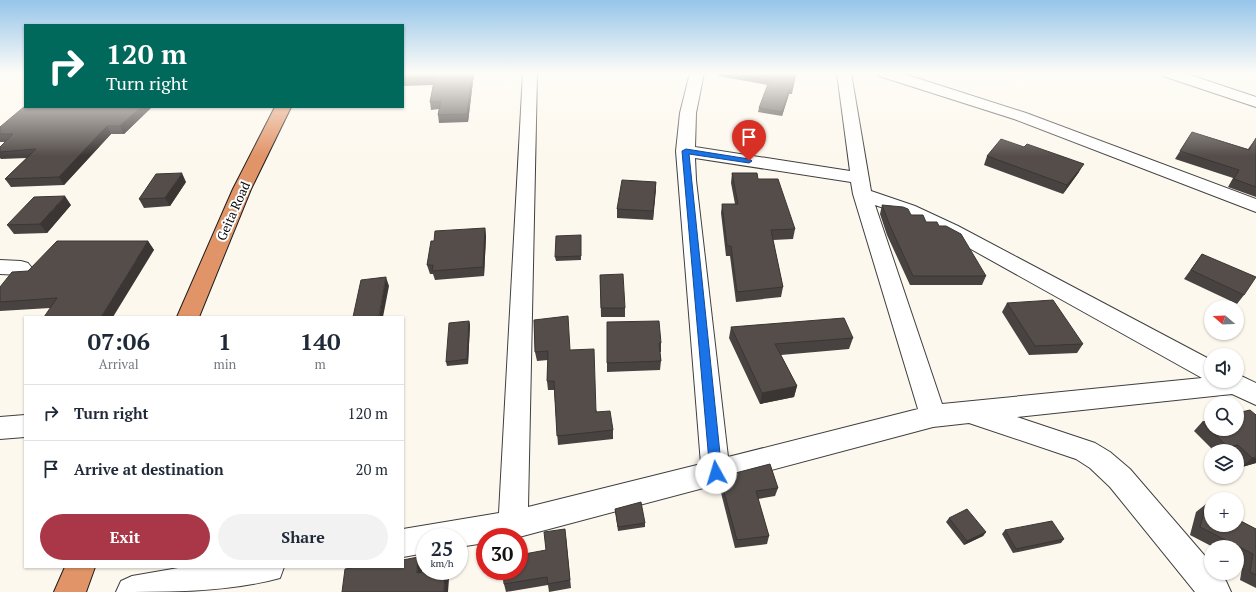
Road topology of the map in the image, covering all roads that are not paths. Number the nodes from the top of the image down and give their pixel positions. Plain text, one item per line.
1 (529, 101) edge
2 (690, 101) edge
3 (848, 101) edge
4 (971, 101) edge
5 (282, 108) edge
6 (686, 151) junction
7 (860, 186) junction
8 (1256, 206) edge
9 (0, 267) edge
10 (21, 268) dead end
11 (188, 316) edge
12 (1204, 367) edge
13 (1219, 388) edge
14 (970, 412) junction
15 (932, 416) junction
16 (24, 426) edge
17 (0, 428) edge
18 (716, 473) junction
19 (513, 525) junction
20 (468, 532) edge
21 (416, 541) edge
22 (404, 543) edge
23 (80, 568) edge
24 (264, 568) edge
25 (70, 592) edge
26 (132, 592) edge
27 (1215, 592) edge

1 - 19 street
2 - 6 street
3 - 7 street
4 - 8 street
5 - 11 highway, Geita Road
6 - 7 street
6 - 18 street
7 - 12 street
7 - 15 street
9 - 10 street
13 - 14 street
14 - 15 street
14 - 27 street
15 - 18 street
16 - 17 street
18 - 19 street
19 - 20 street
21 - 22 street
23 - 25 highway
24 - 26 street

